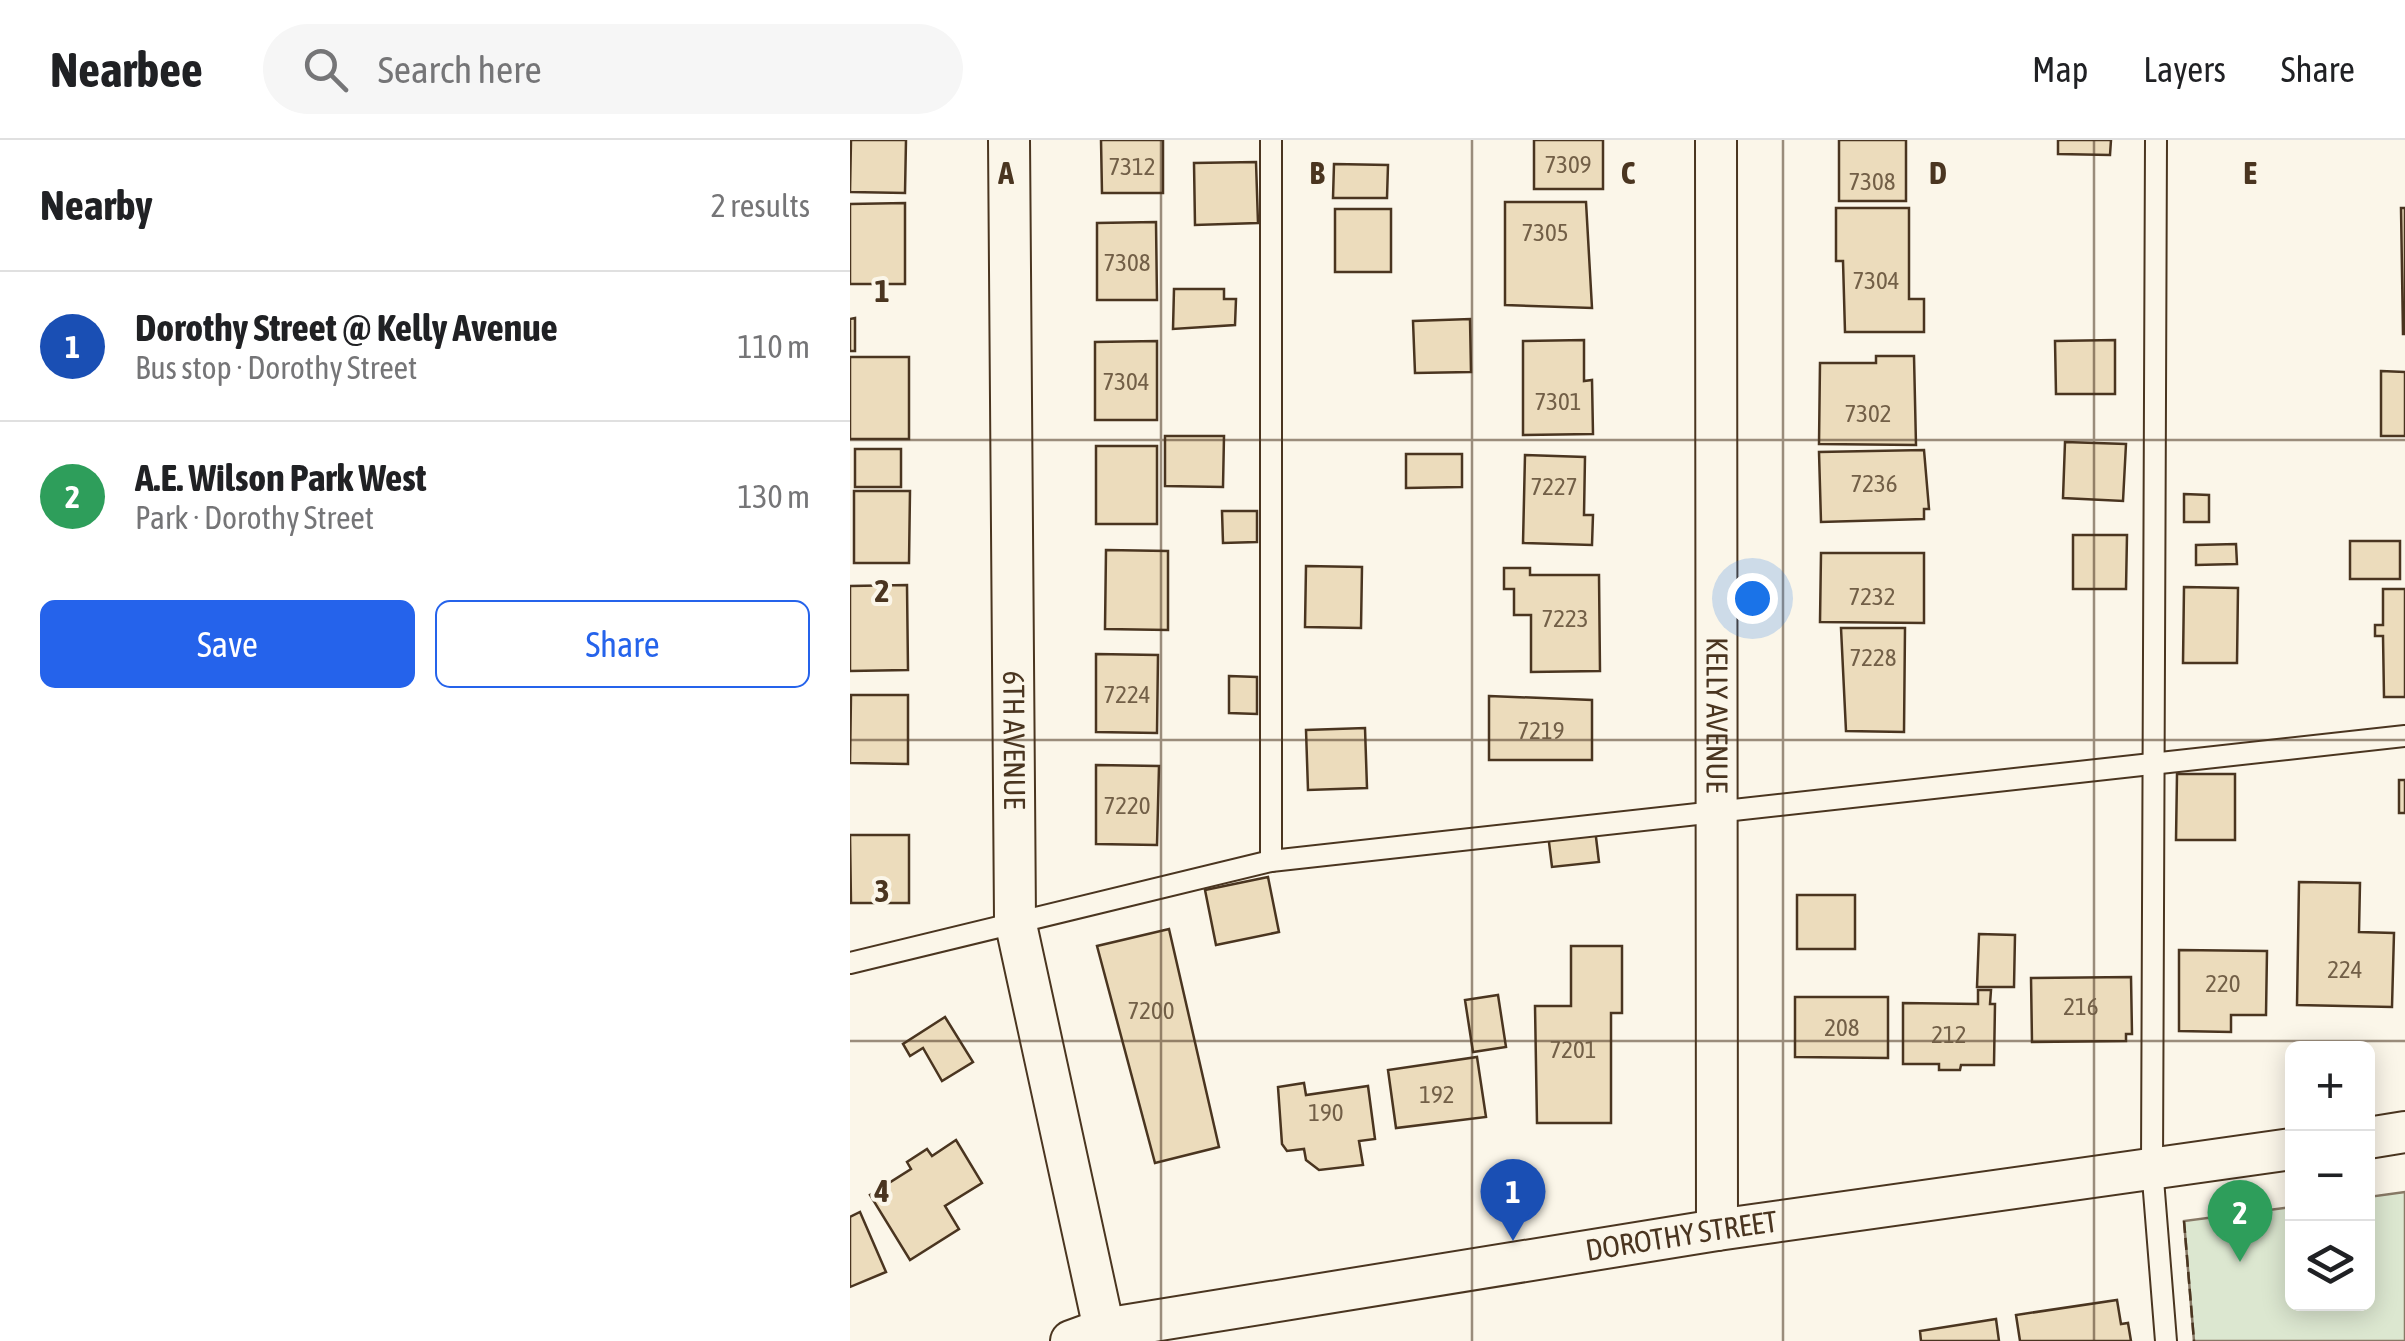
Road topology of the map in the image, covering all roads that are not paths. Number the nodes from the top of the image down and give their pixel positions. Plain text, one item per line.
1 (1009, 140) edge
2 (1272, 140) edge
3 (1716, 140) edge
4 (2156, 140) edge
5 (2405, 736) edge
6 (2152, 761) junction
7 (1716, 811) junction
8 (1272, 861) junction
9 (1015, 920) junction
10 (850, 963) edge
11 (2405, 1132) edge
12 (2375, 1137) edge
13 (2285, 1150) edge
14 (2152, 1167) junction
15 (1717, 1230) junction
16 (1112, 1334) edge
17 (2166, 1341) edge

1 - 9 street, 6TH AVENUE
2 - 8 lane
3 - 7 street, KELLY AVENUE
4 - 6 lane
5 - 6 lane
6 - 7 lane
6 - 14 lane
7 - 8 lane
7 - 15 street, KELLY AVENUE
8 - 9 lane
9 - 10 lane
9 - 16 street, 6TH AVENUE
11 - 12 street
13 - 14 street, DOROTHY STREET
14 - 15 street, DOROTHY STREET
14 - 17 lane
15 - 16 street, DOROTHY STREET

